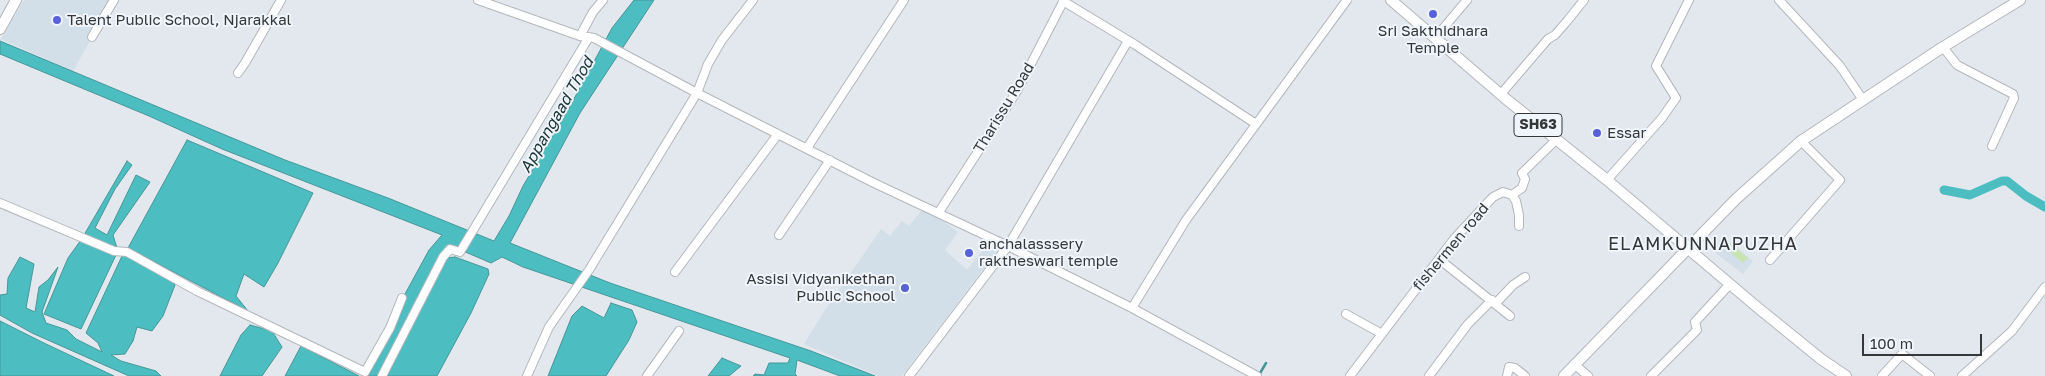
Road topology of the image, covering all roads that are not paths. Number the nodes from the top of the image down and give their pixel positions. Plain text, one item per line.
1 (16, 0) edge
2 (114, 0) edge
3 (281, 0) edge
4 (478, 0) edge
5 (603, 0) edge
6 (753, 0) edge
7 (904, 0) edge
8 (1347, 0) edge
9 (1391, 0) edge
10 (1467, 0) edge
11 (1584, 0) edge
12 (1689, 0) edge
13 (1779, 0) edge
14 (2020, 0) edge
15 (1063, 1) edge
16 (494, 3) edge
17 (0, 28) edge
18 (580, 36) junction
19 (92, 37) dead end
20 (592, 37) junction
21 (1435, 38) junction
22 (1128, 41) junction
23 (1943, 47) junction
24 (238, 73) dead end
25 (697, 93) junction
26 (1501, 94) junction
27 (1863, 100) junction
28 (1256, 124) junction
29 (778, 134) junction
30 (1557, 139) junction
31 (1801, 141) junction
32 (1992, 146) dead end
33 (807, 148) junction
34 (830, 160) junction
35 (1607, 180) junction
36 (1512, 195) junction
37 (0, 202) edge
38 (939, 212) junction
39 (1519, 226) dead end
40 (779, 235) dead end
41 (1008, 246) junction
42 (1687, 248) junction
43 (1439, 259) junction
44 (1770, 260) dead end
45 (675, 272) dead end
46 (1525, 277) dead end
47 (1730, 284) junction
48 (2045, 287) edge
49 (402, 298) dead end
50 (1494, 301) junction
51 (1132, 308) junction
52 (1346, 314) dead end
53 (1510, 316) dead end
54 (680, 331) dead end
55 (1382, 334) junction
56 (1574, 364) junction
57 (1242, 373) edge
58 (1256, 375) edge
59 (382, 376) edge
60 (527, 376) edge
61 (647, 376) edge
62 (909, 376) edge
63 (1350, 376) edge
64 (1429, 376) edge
65 (1507, 376) edge
66 (1525, 376) edge
67 (1564, 376) edge
68 (1588, 376) edge
69 (1650, 376) edge
70 (1846, 376) edge
71 (1882, 376) edge
72 (1930, 376) edge
73 (1962, 376) edge

1 - 17 main road
2 - 19 street
3 - 24 street
4 - 16 street
5 - 18 street
6 - 25 street
7 - 33 street
8 - 28 street
9 - 21 main road, SH63
10 - 21 street
11 - 26 street
12 - 35 street
13 - 27 street
14 - 23 main road
15 - 22 street
15 - 38 street, Tharissu Road
16 - 18 street
18 - 20 street
20 - 25 street
20 - 59 street
21 - 26 main road, SH63
22 - 28 street
22 - 41 street
23 - 27 main road
23 - 32 street
25 - 29 street
25 - 60 street
26 - 30 main road, SH63
27 - 31 main road
28 - 51 street
29 - 33 street
29 - 45 street
30 - 35 main road, SH63
30 - 36 street
31 - 42 main road
31 - 44 street
33 - 34 street
34 - 38 street
34 - 40 street
35 - 42 main road, SH63
36 - 39 street
36 - 43 street, fishermen road
37 - 49 street
38 - 41 street
41 - 51 street
41 - 62 street
42 - 47 main road, SH63
42 - 56 main road
43 - 50 street
43 - 55 street, fishermen road
46 - 50 street
47 - 69 street
47 - 70 main road, SH63
48 - 73 street
50 - 53 street
50 - 64 street
51 - 57 street
52 - 55 street
54 - 61 street
55 - 63 street, fishermen road
56 - 67 main road
56 - 68 street
57 - 58 street
65 - 66 street
71 - 72 street

